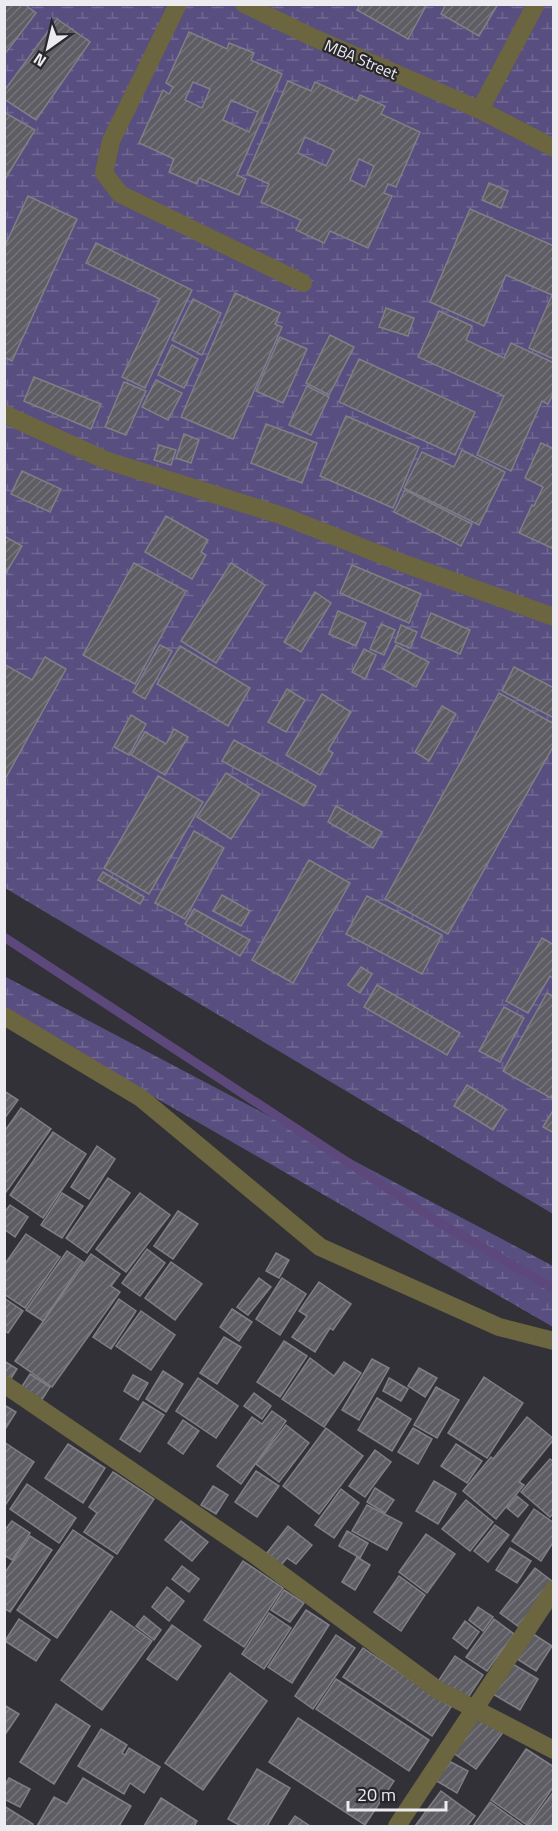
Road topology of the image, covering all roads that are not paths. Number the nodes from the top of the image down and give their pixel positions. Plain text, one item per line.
1 (178, 4) edge
2 (244, 4) edge
3 (536, 4) edge
4 (480, 110) junction
5 (554, 148) edge
6 (303, 283) dead end
7 (4, 414) edge
8 (554, 617) edge
9 (4, 1016) edge
10 (554, 1341) edge
11 (4, 1384) edge
12 (554, 1589) edge
13 (475, 1709) junction
14 (554, 1750) edge
15 (397, 1827) edge

1 - 6 street
2 - 4 street, MBA Street
3 - 4 street
4 - 5 street, MBA Street
7 - 8 street
9 - 10 street
11 - 13 street
12 - 13 street
13 - 14 street
13 - 15 street

